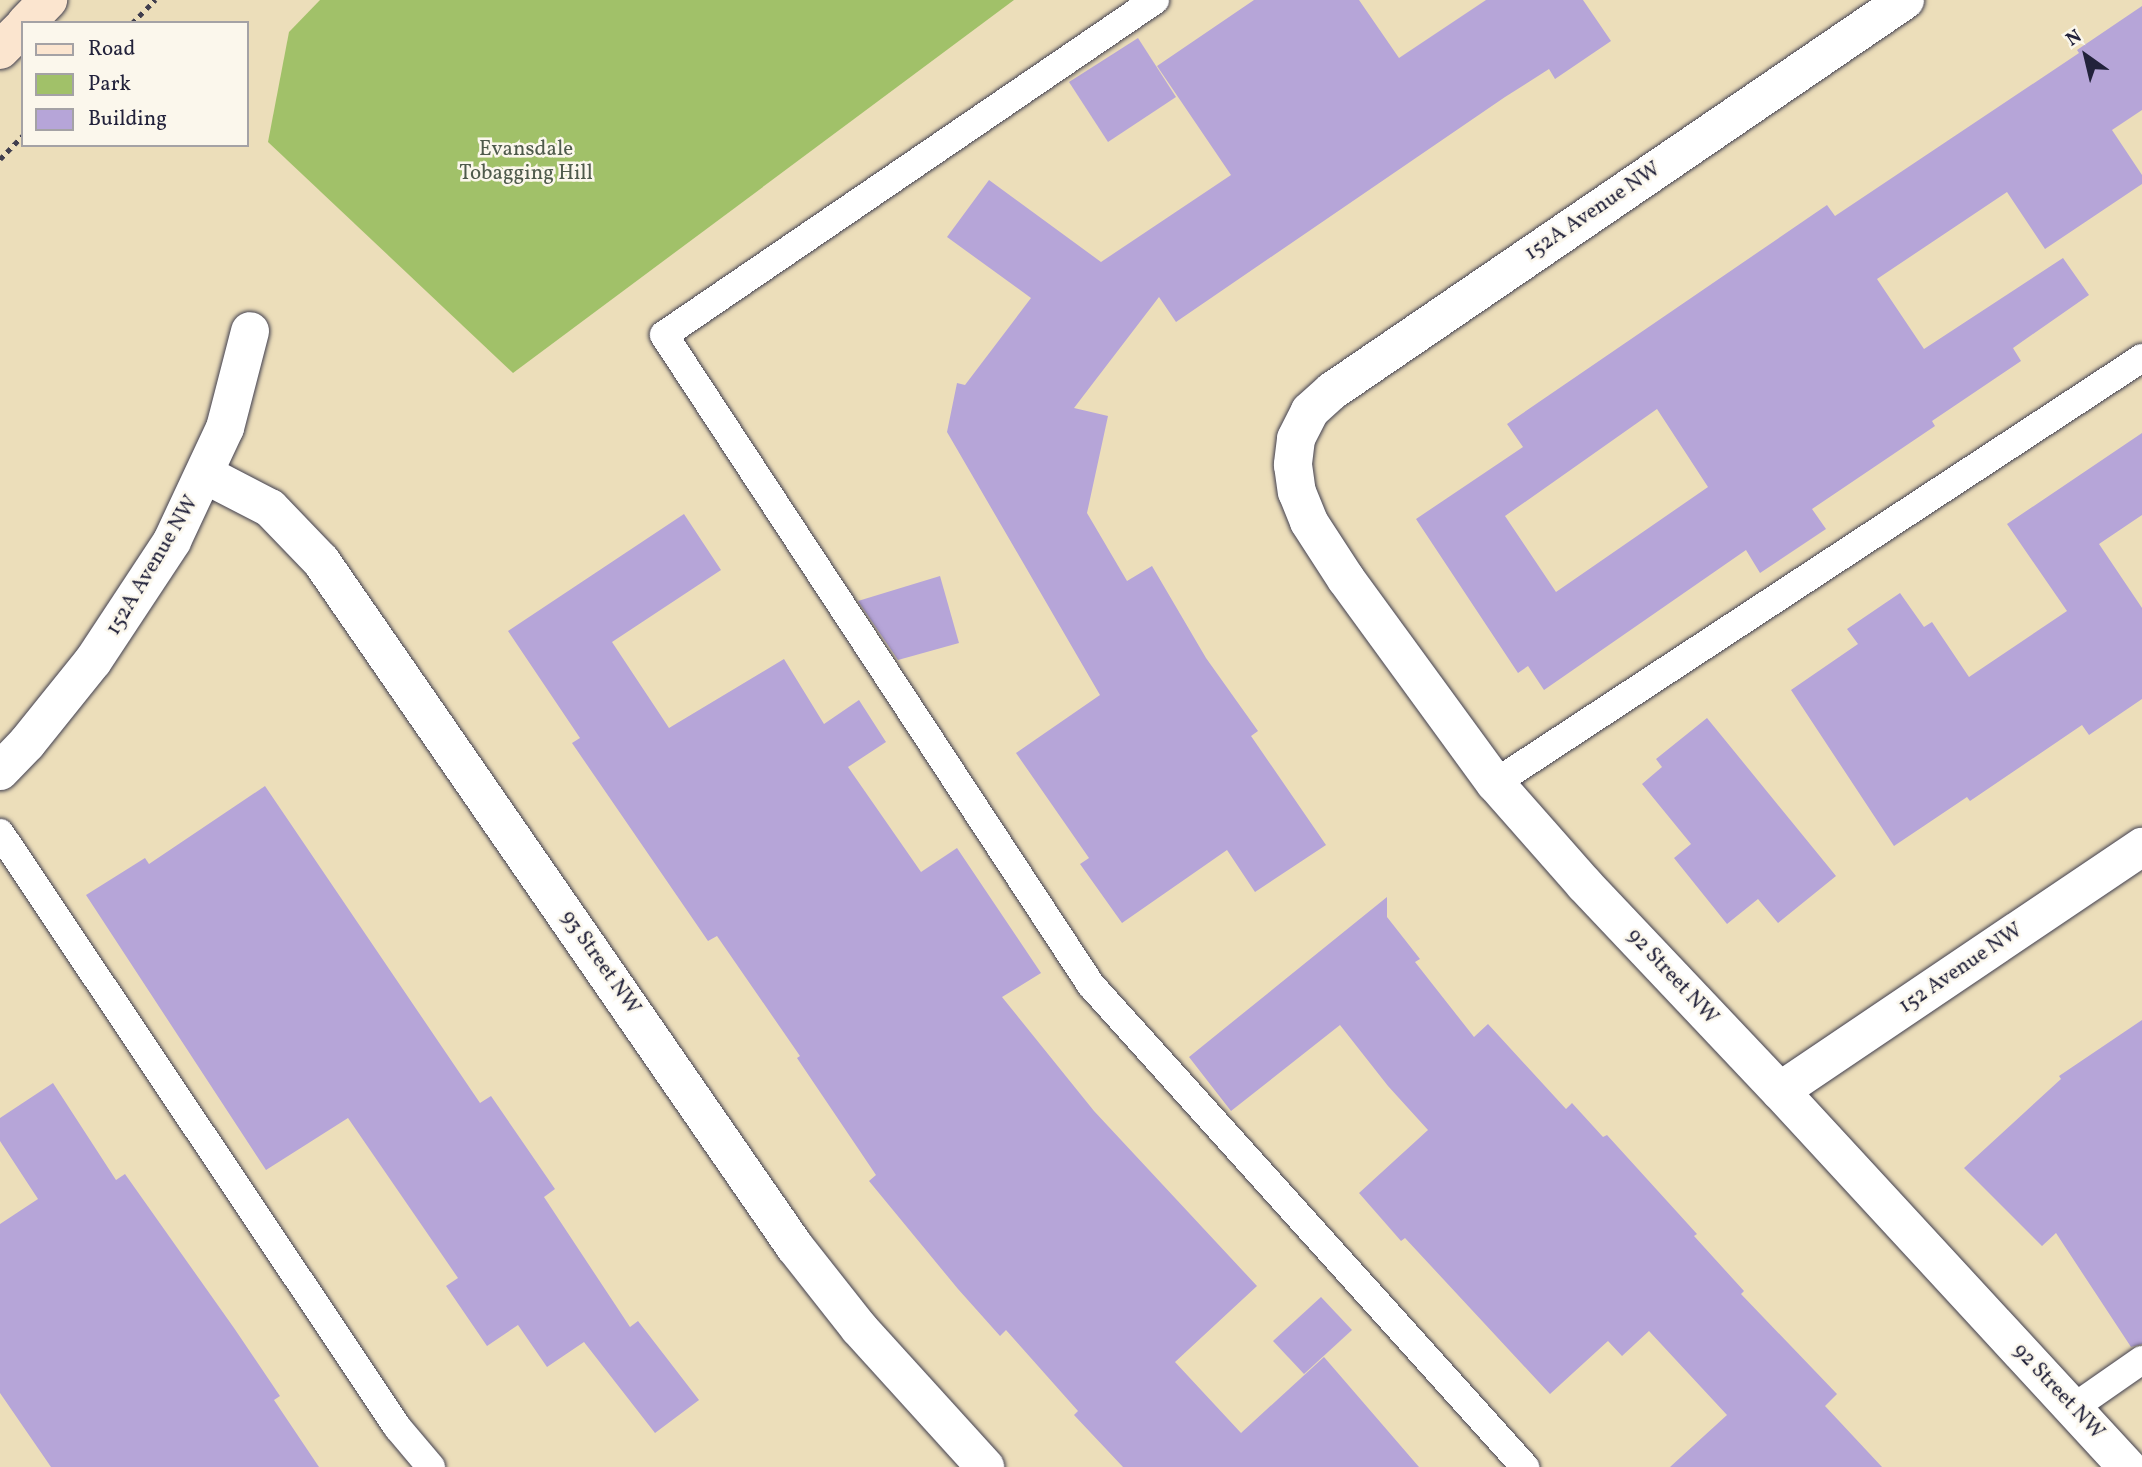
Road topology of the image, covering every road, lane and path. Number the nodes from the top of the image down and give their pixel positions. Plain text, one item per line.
1 (48, 0) edge
2 (155, 0) edge
3 (1154, 0) edge
4 (1905, 0) edge
5 (29, 21) edge
6 (134, 21) edge
7 (21, 29) edge
8 (0, 50) edge
9 (21, 137) edge
10 (0, 159) edge
11 (250, 331) dead end
12 (2142, 358) edge
13 (1296, 439) joint
14 (206, 475) junction
15 (0, 771) edge
16 (1495, 782) junction
17 (0, 833) edge
18 (2142, 847) edge
19 (1780, 1091) junction
20 (2142, 1360) edge
21 (2073, 1408) junction
22 (431, 1467) edge
23 (985, 1467) edge
24 (1525, 1467) edge
25 (2127, 1467) edge

1 - 5 main road
2 - 6 path
3 - 24 lane
4 - 13 street, 152A Avenue NW
7 - 8 main road
9 - 10 path
11 - 14 street, 152A Avenue NW
12 - 16 lane
13 - 16 street, 92 Street NW
14 - 15 street, 152A Avenue NW
14 - 23 street, 93 Street NW
16 - 19 street, 92 Street NW
17 - 22 lane
18 - 19 street, 152 Avenue NW
19 - 21 street, 92 Street NW
20 - 21 lane
21 - 25 street, 92 Street NW

